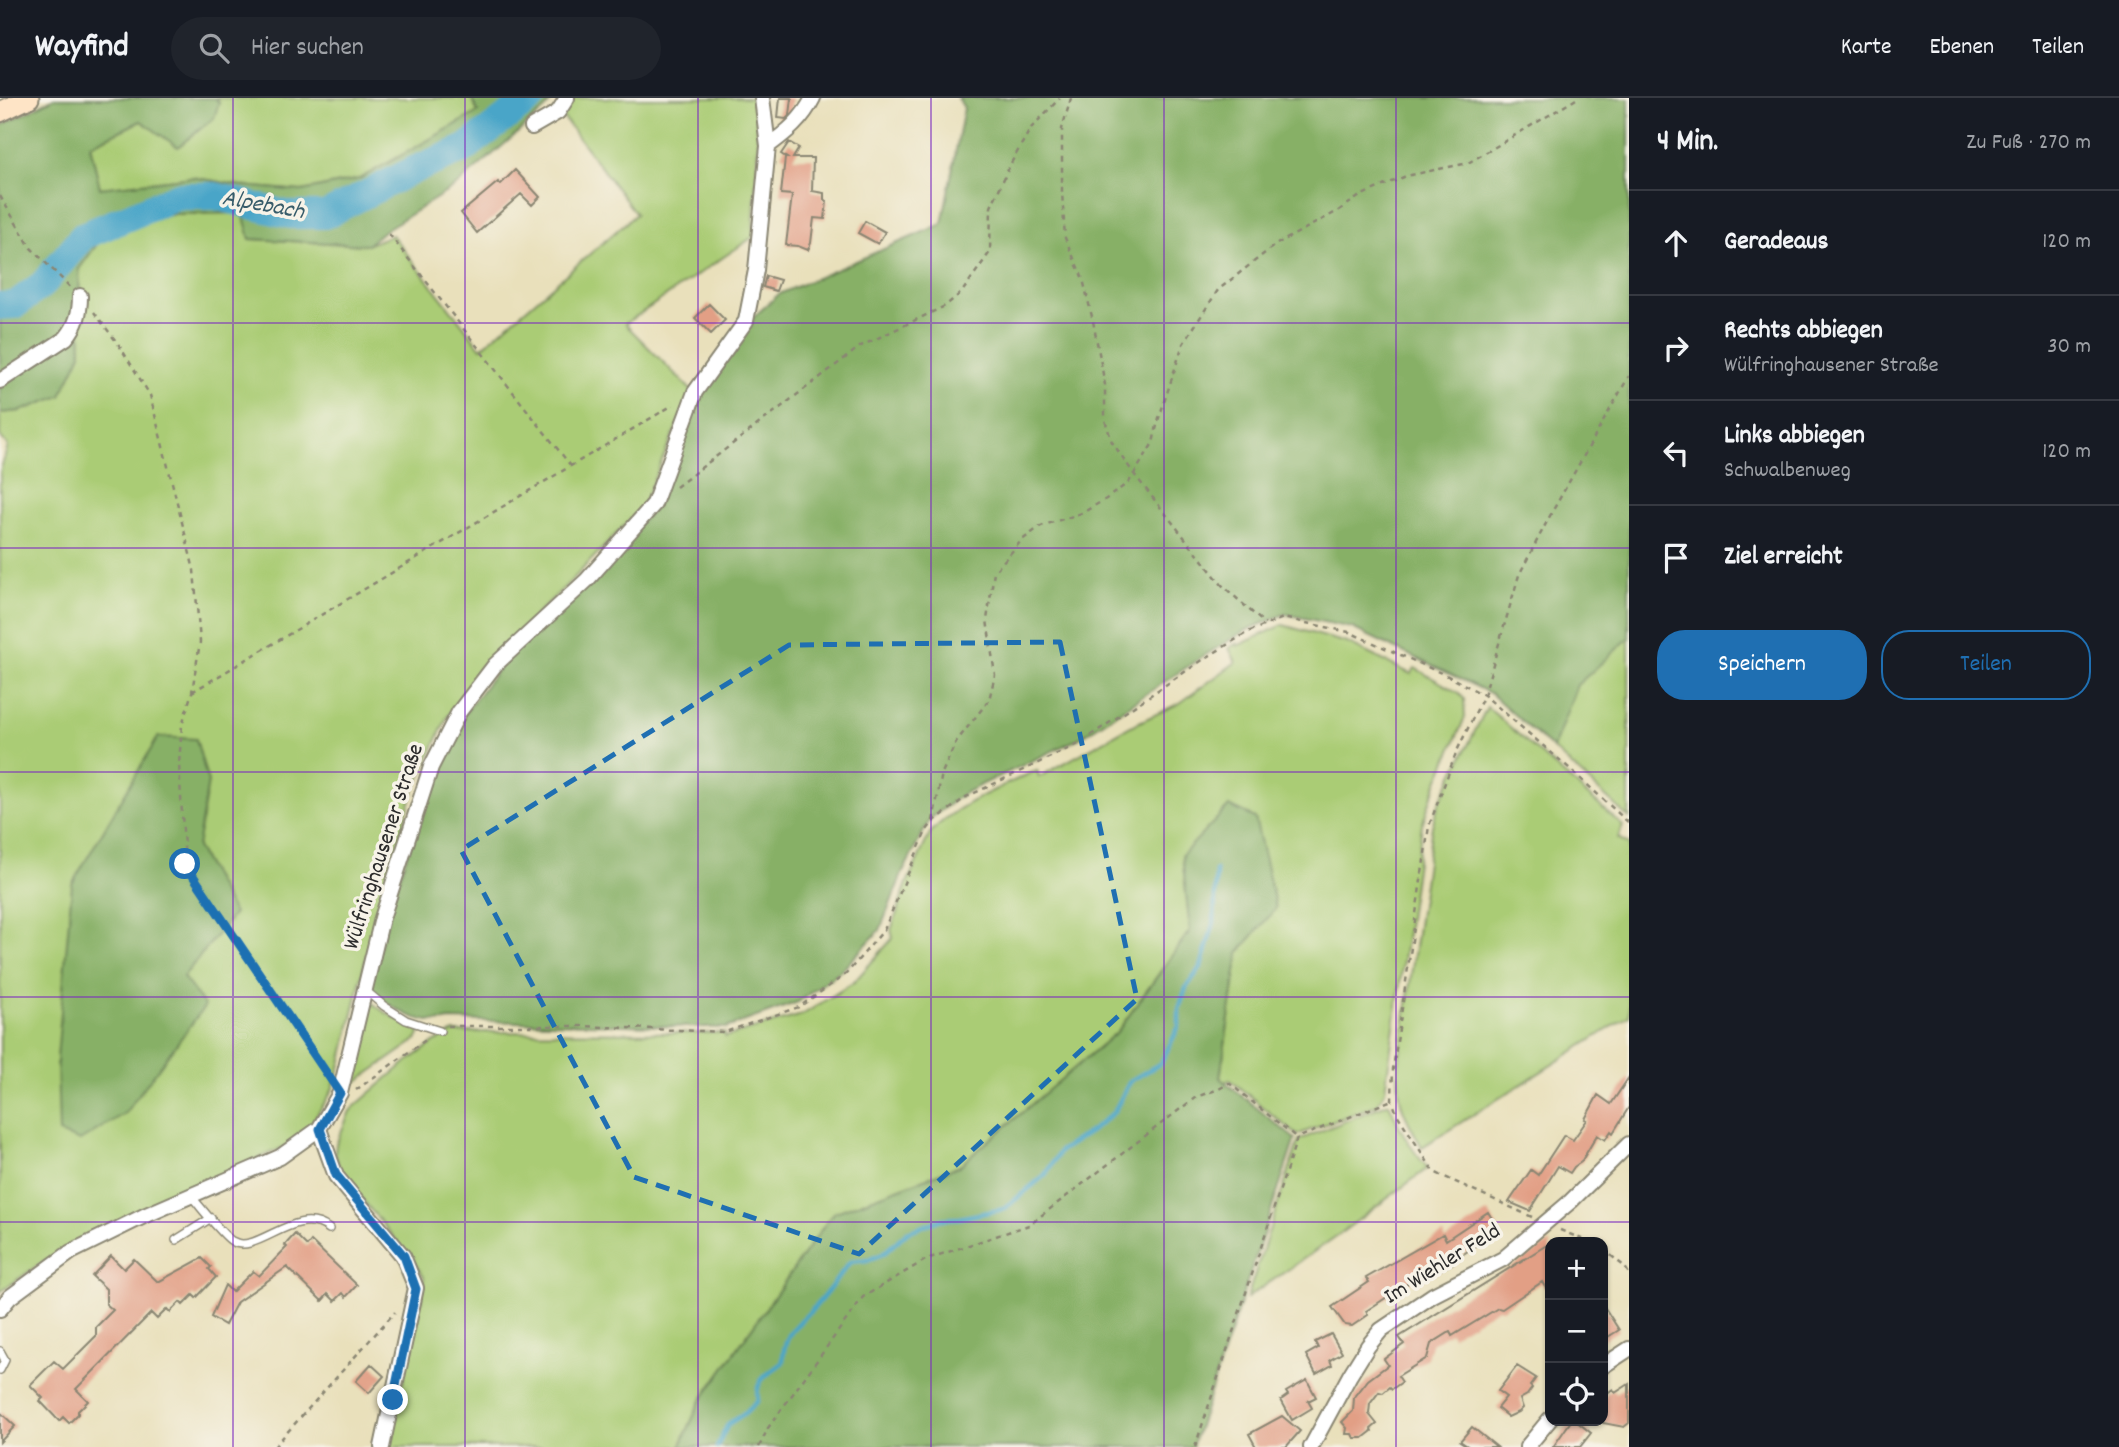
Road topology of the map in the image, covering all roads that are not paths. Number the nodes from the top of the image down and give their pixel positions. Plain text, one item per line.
1 (29, 98) edge
2 (566, 98) edge
3 (762, 98) edge
4 (821, 98) edge
5 (810, 102) edge
6 (0, 112) edge
7 (532, 127) dead end
8 (768, 146) junction
9 (80, 296) road end
10 (0, 381) edge
11 (365, 990) junction
12 (440, 1031) road end
13 (320, 1129) junction
14 (1629, 1144) edge
15 (190, 1196) junction
16 (211, 1218) junction
17 (330, 1229) dead end
18 (176, 1240) dead end
19 (0, 1309) edge
20 (1629, 1349) edge
21 (0, 1351) edge
22 (1608, 1363) edge
23 (0, 1370) edge
24 (1545, 1425) edge
25 (382, 1447) edge
26 (1311, 1447) edge
27 (1527, 1447) edge

1 - 6 main road
2 - 7 street
3 - 8 street, Wülfringhausener Straße
4 - 5 street
5 - 8 street
8 - 11 street, Wülfringhausener Straße
9 - 10 street
11 - 12 lane
11 - 13 street, Wülfringhausener Straße
13 - 15 street, Wülfringhausener Straße
13 - 25 street
14 - 26 street, Im Wiehler Feld
15 - 16 lane
15 - 19 street, Wülfringhausener Straße
16 - 17 lane
16 - 18 lane
20 - 22 street
21 - 23 lane
24 - 27 street

